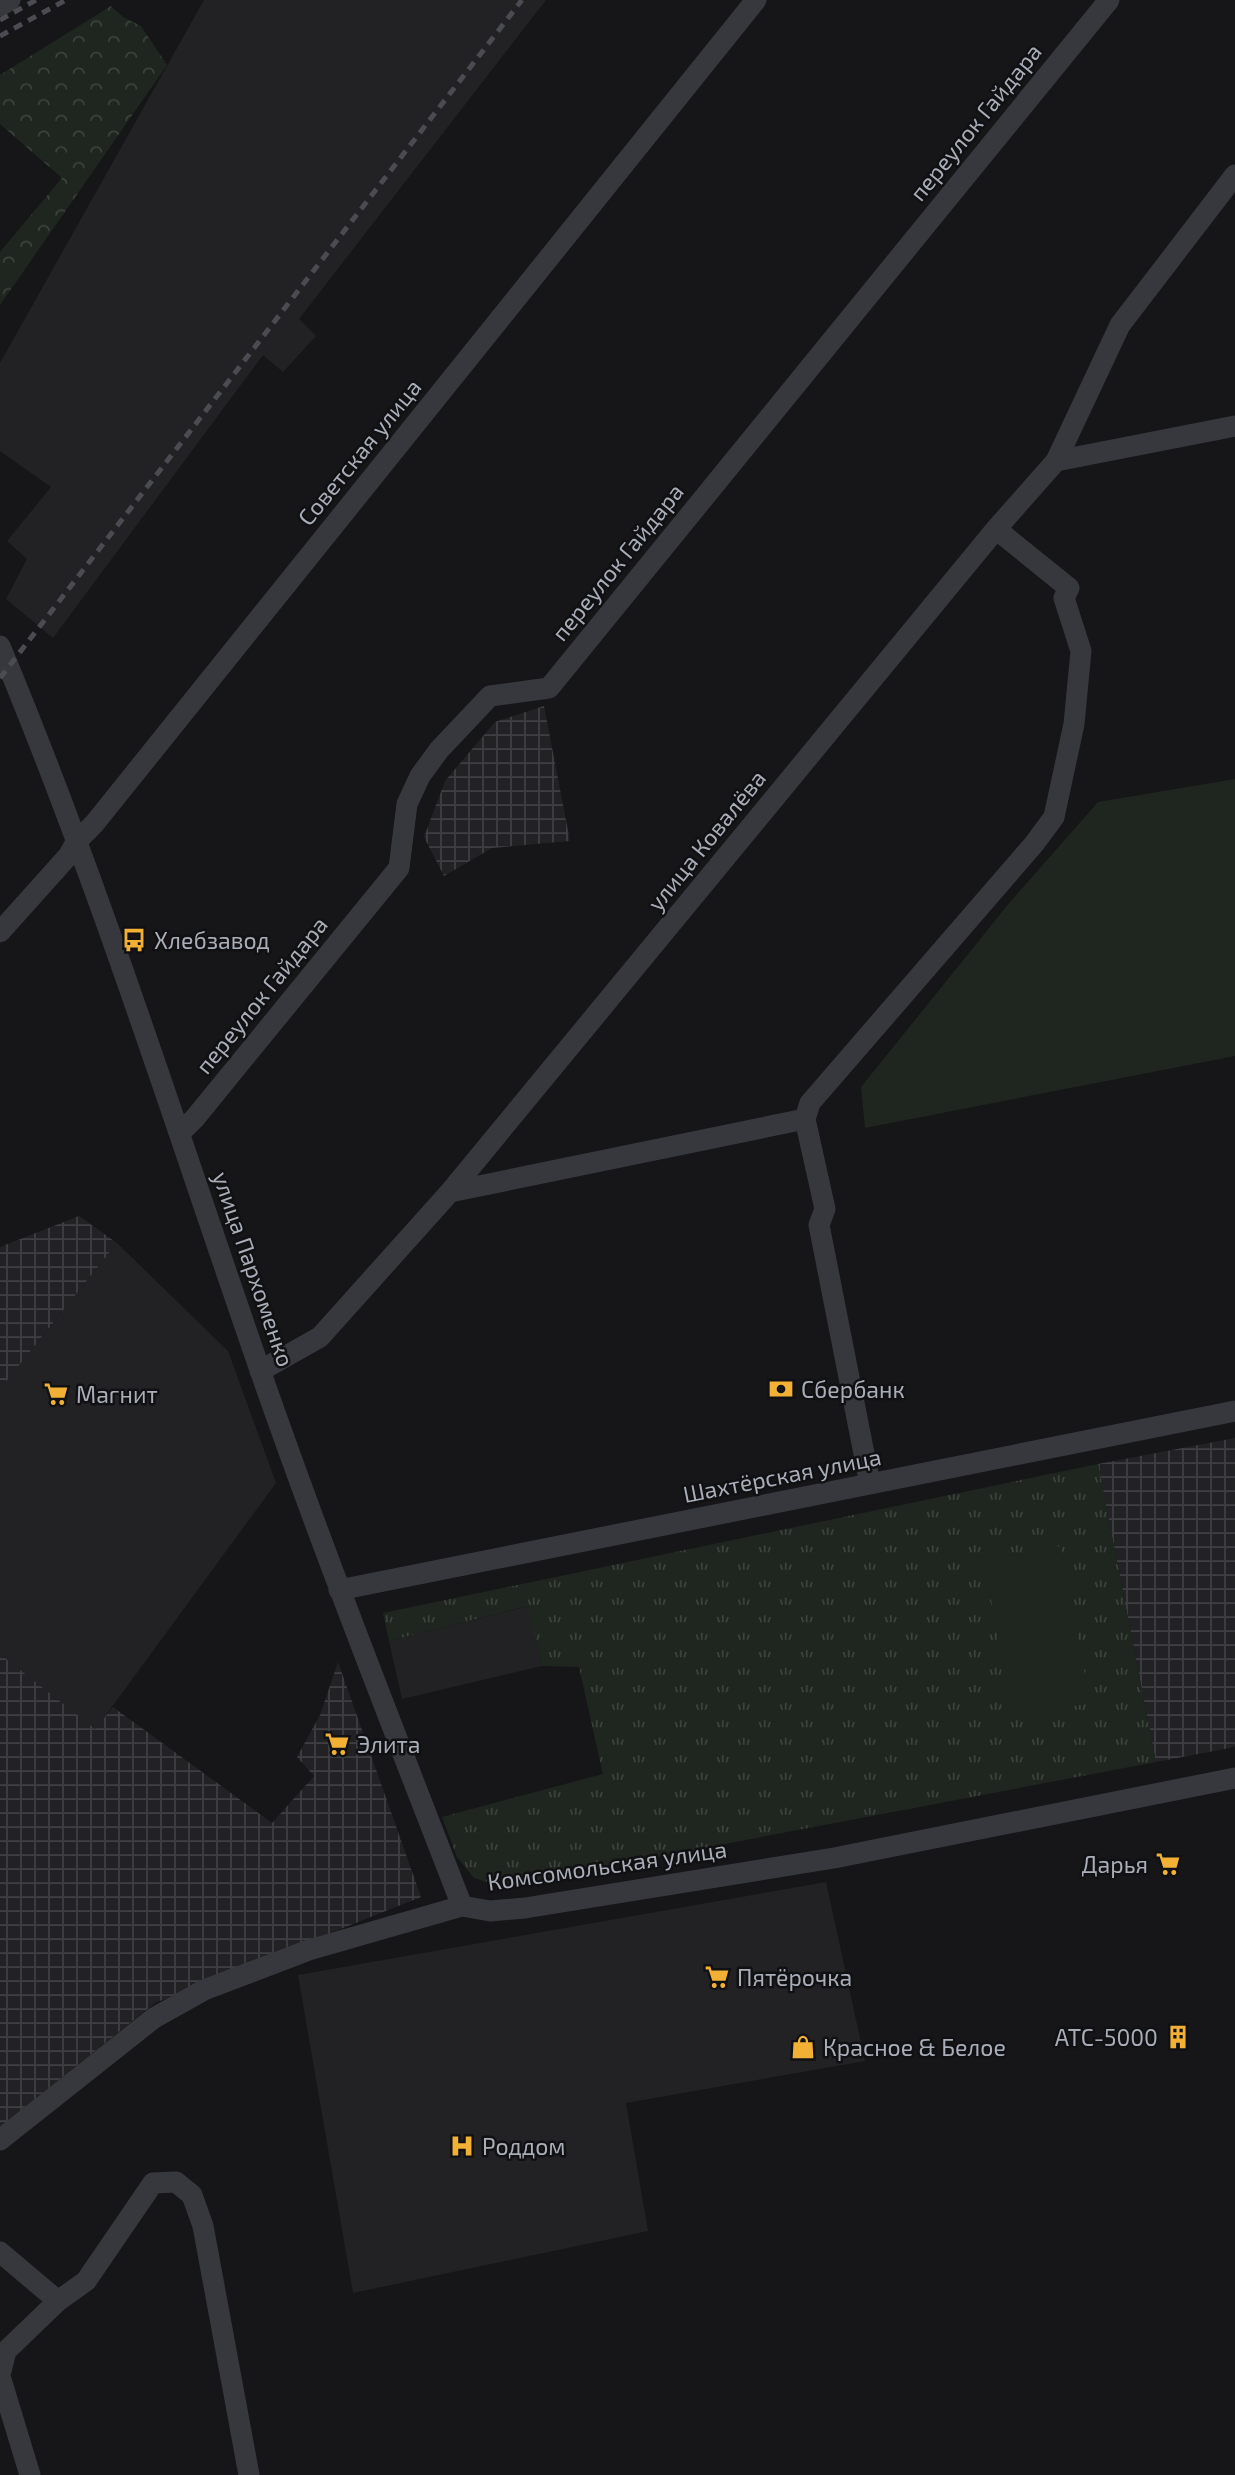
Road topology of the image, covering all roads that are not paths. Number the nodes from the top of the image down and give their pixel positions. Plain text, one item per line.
1 (10, 0) edge
2 (756, 0) edge
3 (1109, 0) edge
4 (0, 6) edge
5 (1235, 175) edge
6 (1235, 426) edge
7 (1056, 461) junction
8 (996, 529) junction
9 (0, 646) edge
10 (76, 842) junction
11 (0, 932) edge
12 (806, 1118) junction
13 (180, 1133) junction
14 (450, 1192) junction
15 (260, 1371) junction
16 (1235, 1410) edge
17 (870, 1484) junction
18 (339, 1590) junction
19 (1235, 1779) edge
20 (462, 1906) junction
21 (0, 2140) edge
22 (0, 2252) edge
23 (58, 2301) junction
24 (0, 2376) edge
25 (30, 2475) edge
26 (249, 2475) edge

1 - 4 street
2 - 10 street, Советская улица
3 - 13 street, переулок Гайдара
5 - 7 street, улица Ковалёва
6 - 7 street
7 - 8 street, улица Ковалёва
8 - 12 street
8 - 14 street, улица Ковалёва
9 - 10 street, улица Пархоменко
10 - 11 street, Советская улица
10 - 13 street, улица Пархоменко
12 - 14 street
12 - 17 street
13 - 15 street, улица Пархоменко
14 - 15 street, улица Ковалёва
15 - 18 street, улица Пархоменко
16 - 17 street, Шахтёрская улица
17 - 18 street, Шахтёрская улица
18 - 20 street, улица Пархоменко
19 - 20 street, Комсомольская улица
20 - 21 street, Комсомольская улица
22 - 23 street
23 - 24 street
23 - 26 street
24 - 25 street

